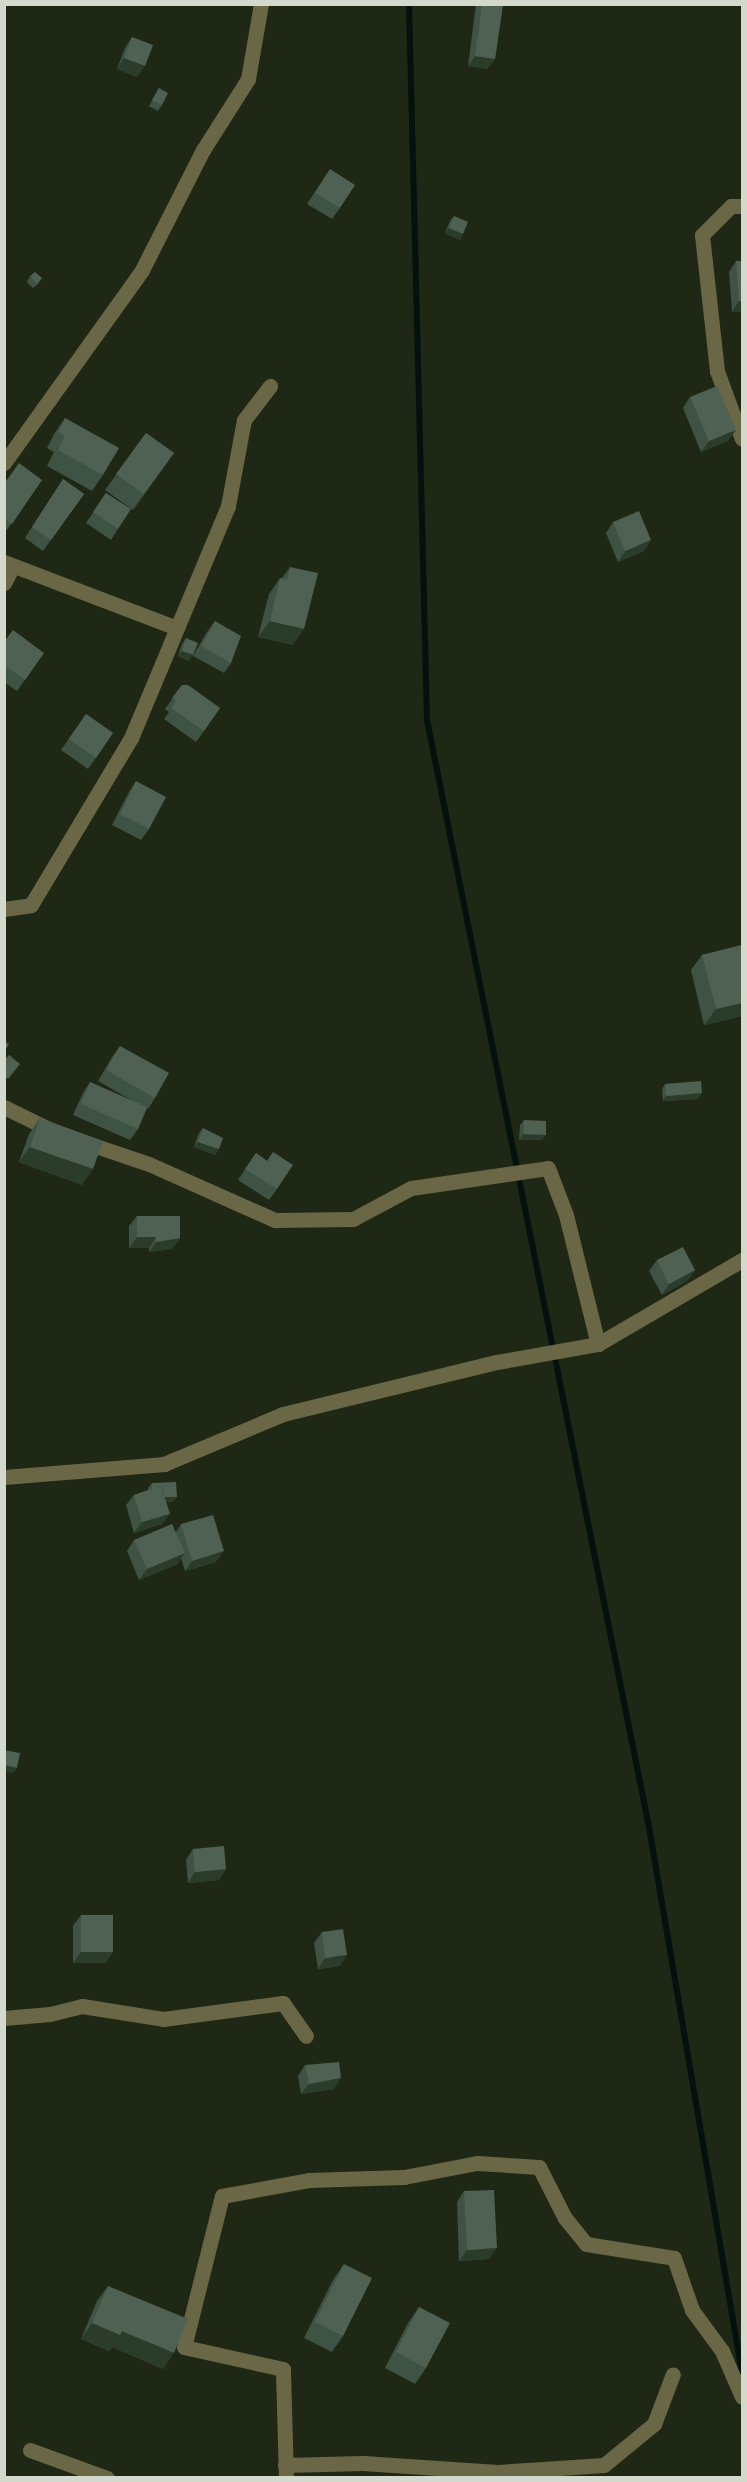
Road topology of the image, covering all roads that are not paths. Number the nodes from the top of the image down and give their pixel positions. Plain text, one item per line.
1 (261, 4) edge
2 (742, 206) edge
3 (270, 386) dead end
4 (742, 440) edge
5 (4, 463) edge
6 (9, 564) edge
7 (4, 583) edge
8 (177, 628) junction
9 (4, 909) edge
10 (4, 1107) edge
11 (742, 1260) edge
12 (598, 1344) junction
13 (4, 1477) edge
14 (4, 2018) edge
15 (306, 2036) dead end
16 (673, 2374) dead end
17 (742, 2397) edge
18 (30, 2450) dead end
19 (285, 2471) edge
20 (107, 2478) edge

1 - 5 street
2 - 4 street
3 - 8 street
6 - 7 street
6 - 8 street
8 - 9 street
10 - 12 street
11 - 12 street
12 - 13 street
14 - 15 street
16 - 19 street
17 - 19 street
18 - 20 street

